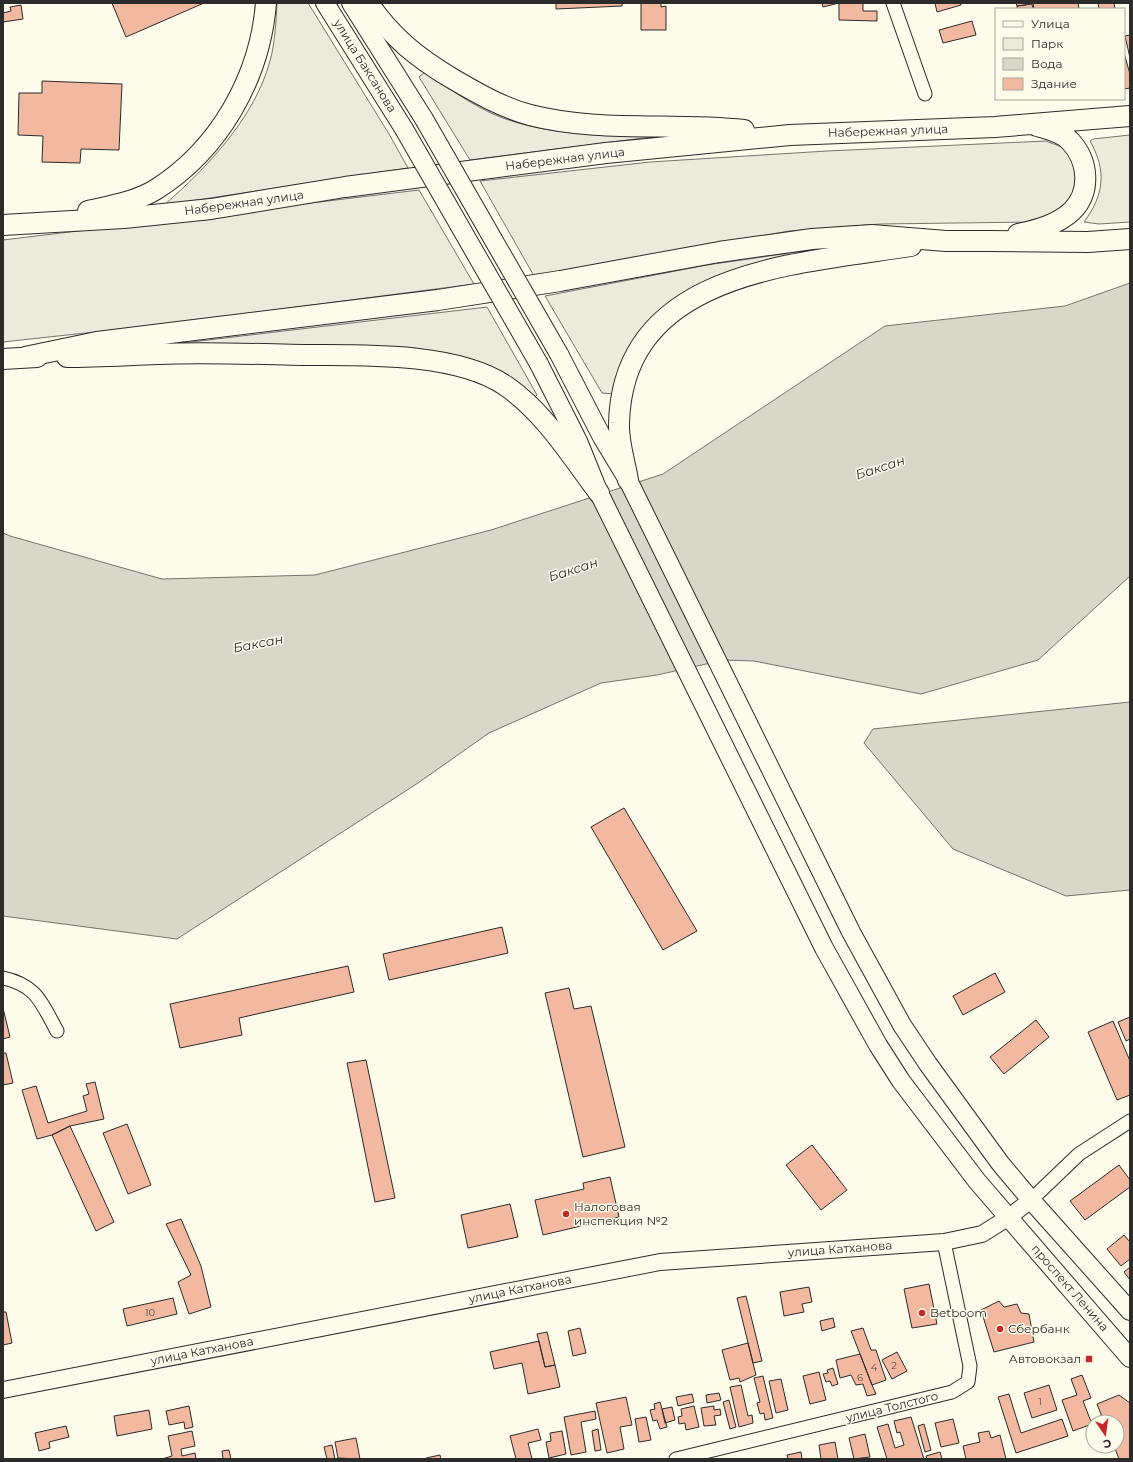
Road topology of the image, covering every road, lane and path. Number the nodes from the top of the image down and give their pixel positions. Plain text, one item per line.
1 (266, 3) edge
2 (325, 3) edge
3 (351, 3) edge
4 (368, 3) edge
5 (893, 3) edge
6 (925, 94) dead end
7 (1130, 116) edge
8 (1032, 124) junction
9 (790, 135) junction
10 (31, 223) junction
11 (3, 225) edge
12 (1130, 239) edge
13 (946, 240) junction
14 (987, 241) junction
15 (24, 357) junction
16 (3, 359) edge
17 (628, 480) junction
18 (599, 493) junction
19 (695, 688) joint
20 (3, 978) edge
21 (57, 1031) dead end
22 (1130, 1121) edge
23 (1031, 1200) junction
24 (1009, 1218) junction
25 (944, 1242) junction
26 (1130, 1311) edge
27 (1130, 1358) edge
28 (3, 1390) edge
29 (676, 1459) edge

1 - 10 main road
2 - 18 main road, улица Баксанова, bridge
3 - 17 main road, улица Баксанова, bridge
4 - 9 main road
5 - 6 street
7 - 8 main road, Набережная улица
8 - 9 main road, Набережная улица
8 - 14 main road
9 - 10 main road, Набережная улица
10 - 11 main road, Набережная улица
12 - 14 main road
13 - 14 main road
13 - 15 main road
13 - 17 main road
15 - 16 main road
15 - 18 main road
17 - 23 main road, улица Баксанова
18 - 19 main road, улица Баксанова
19 - 24 main road, проспект Ленина
20 - 21 street
22 - 23 street
23 - 24 street, улица Катханова
23 - 26 main road
24 - 25 street, улица Катханова
24 - 27 main road, проспект Ленина
25 - 28 street, улица Катханова
25 - 29 street, улица Толстого

